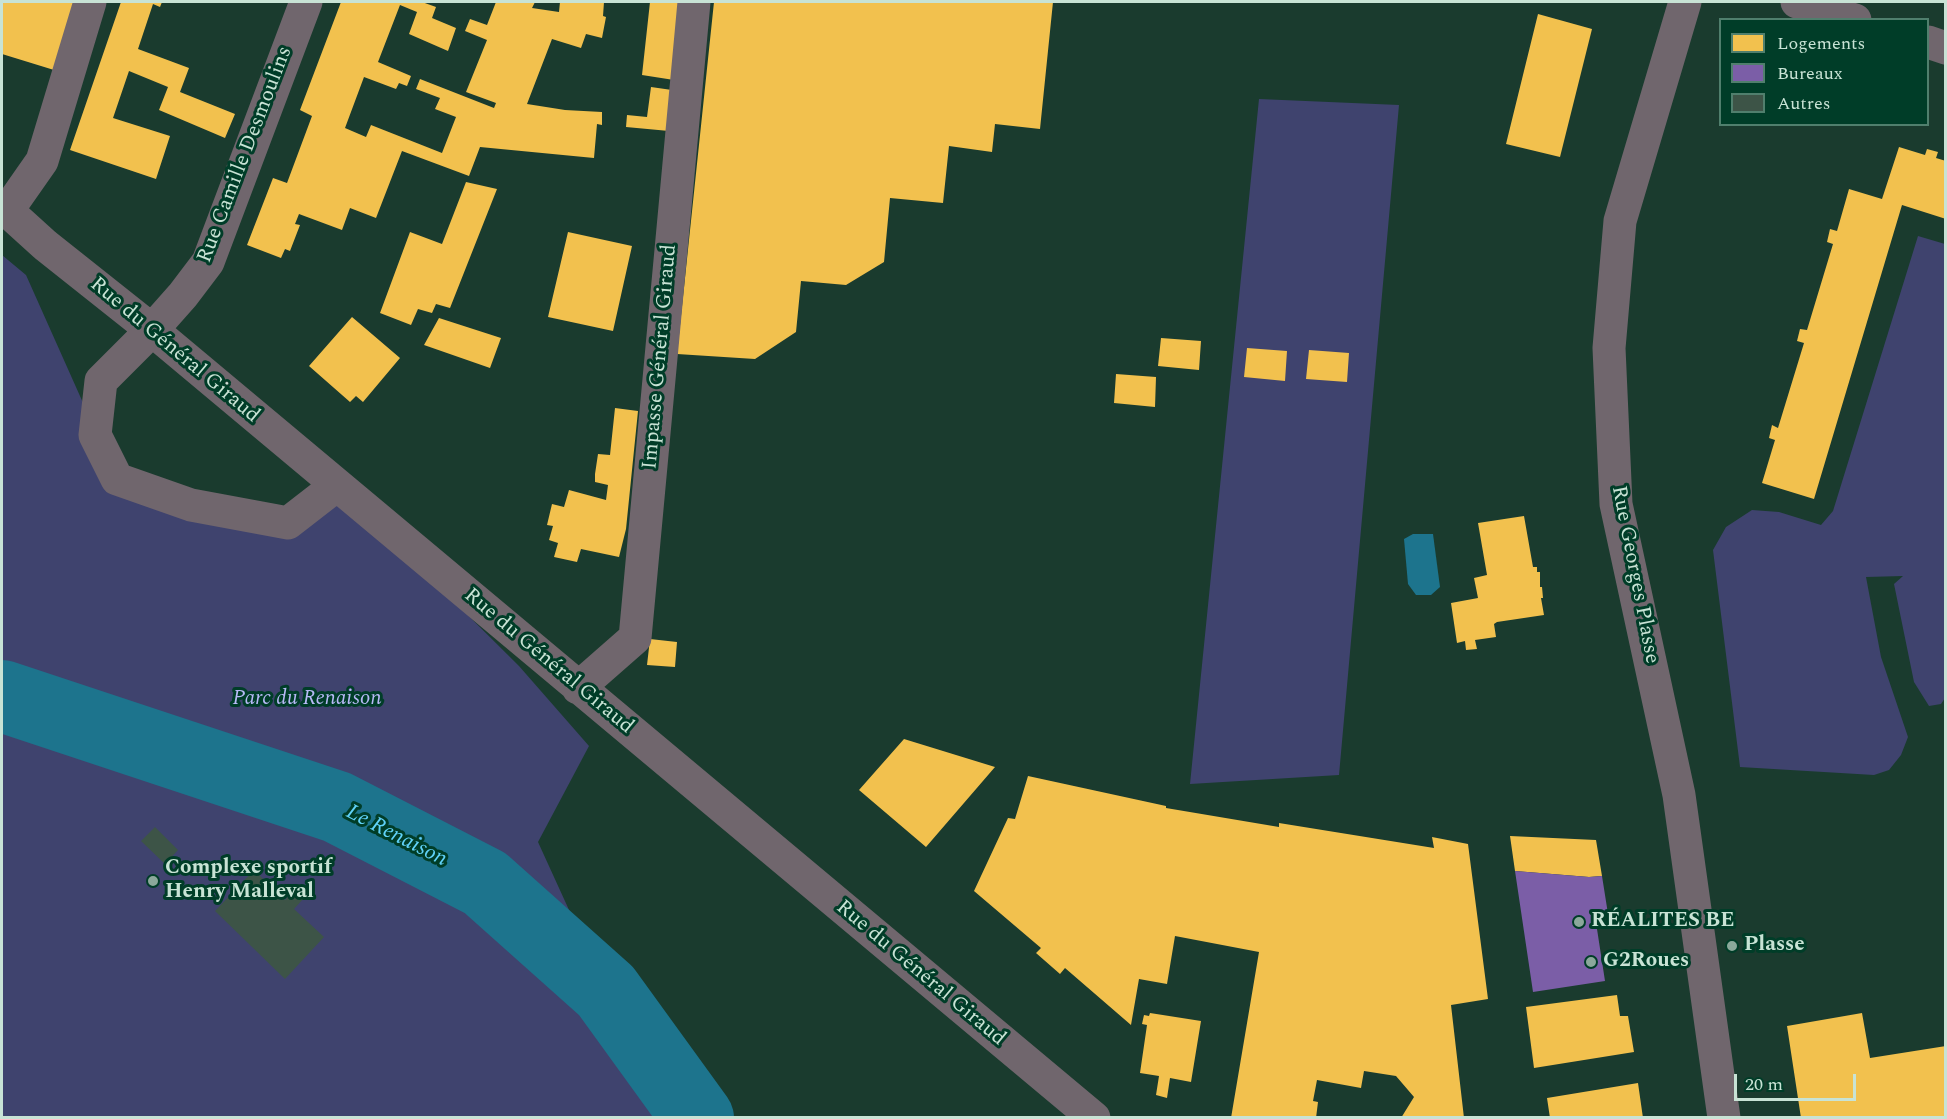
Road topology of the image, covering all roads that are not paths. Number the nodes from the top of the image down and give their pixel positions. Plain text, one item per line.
1 (90, 2) edge
2 (306, 2) edge
3 (694, 2) edge
4 (1685, 2) edge
5 (1797, 2) edge
6 (1849, 18) edge
7 (1929, 42) edge
8 (1946, 48) edge
9 (4, 209) edge
10 (152, 330) junction
11 (337, 485) junction
12 (578, 687) junction
13 (1094, 1118) edge
14 (1724, 1118) edge

1 - 9 street
2 - 10 street, Rue Camille Desmoulins
3 - 12 street, Impasse Général Giraud
4 - 14 street, Rue Georges Plasse
5 - 6 street
7 - 8 street
9 - 10 street, Rue du Général Giraud
10 - 11 street, Rue du Général Giraud
10 - 11 street, Rue Camille Desmoulins
11 - 12 street, Rue du Général Giraud
12 - 13 street, Rue du Général Giraud

